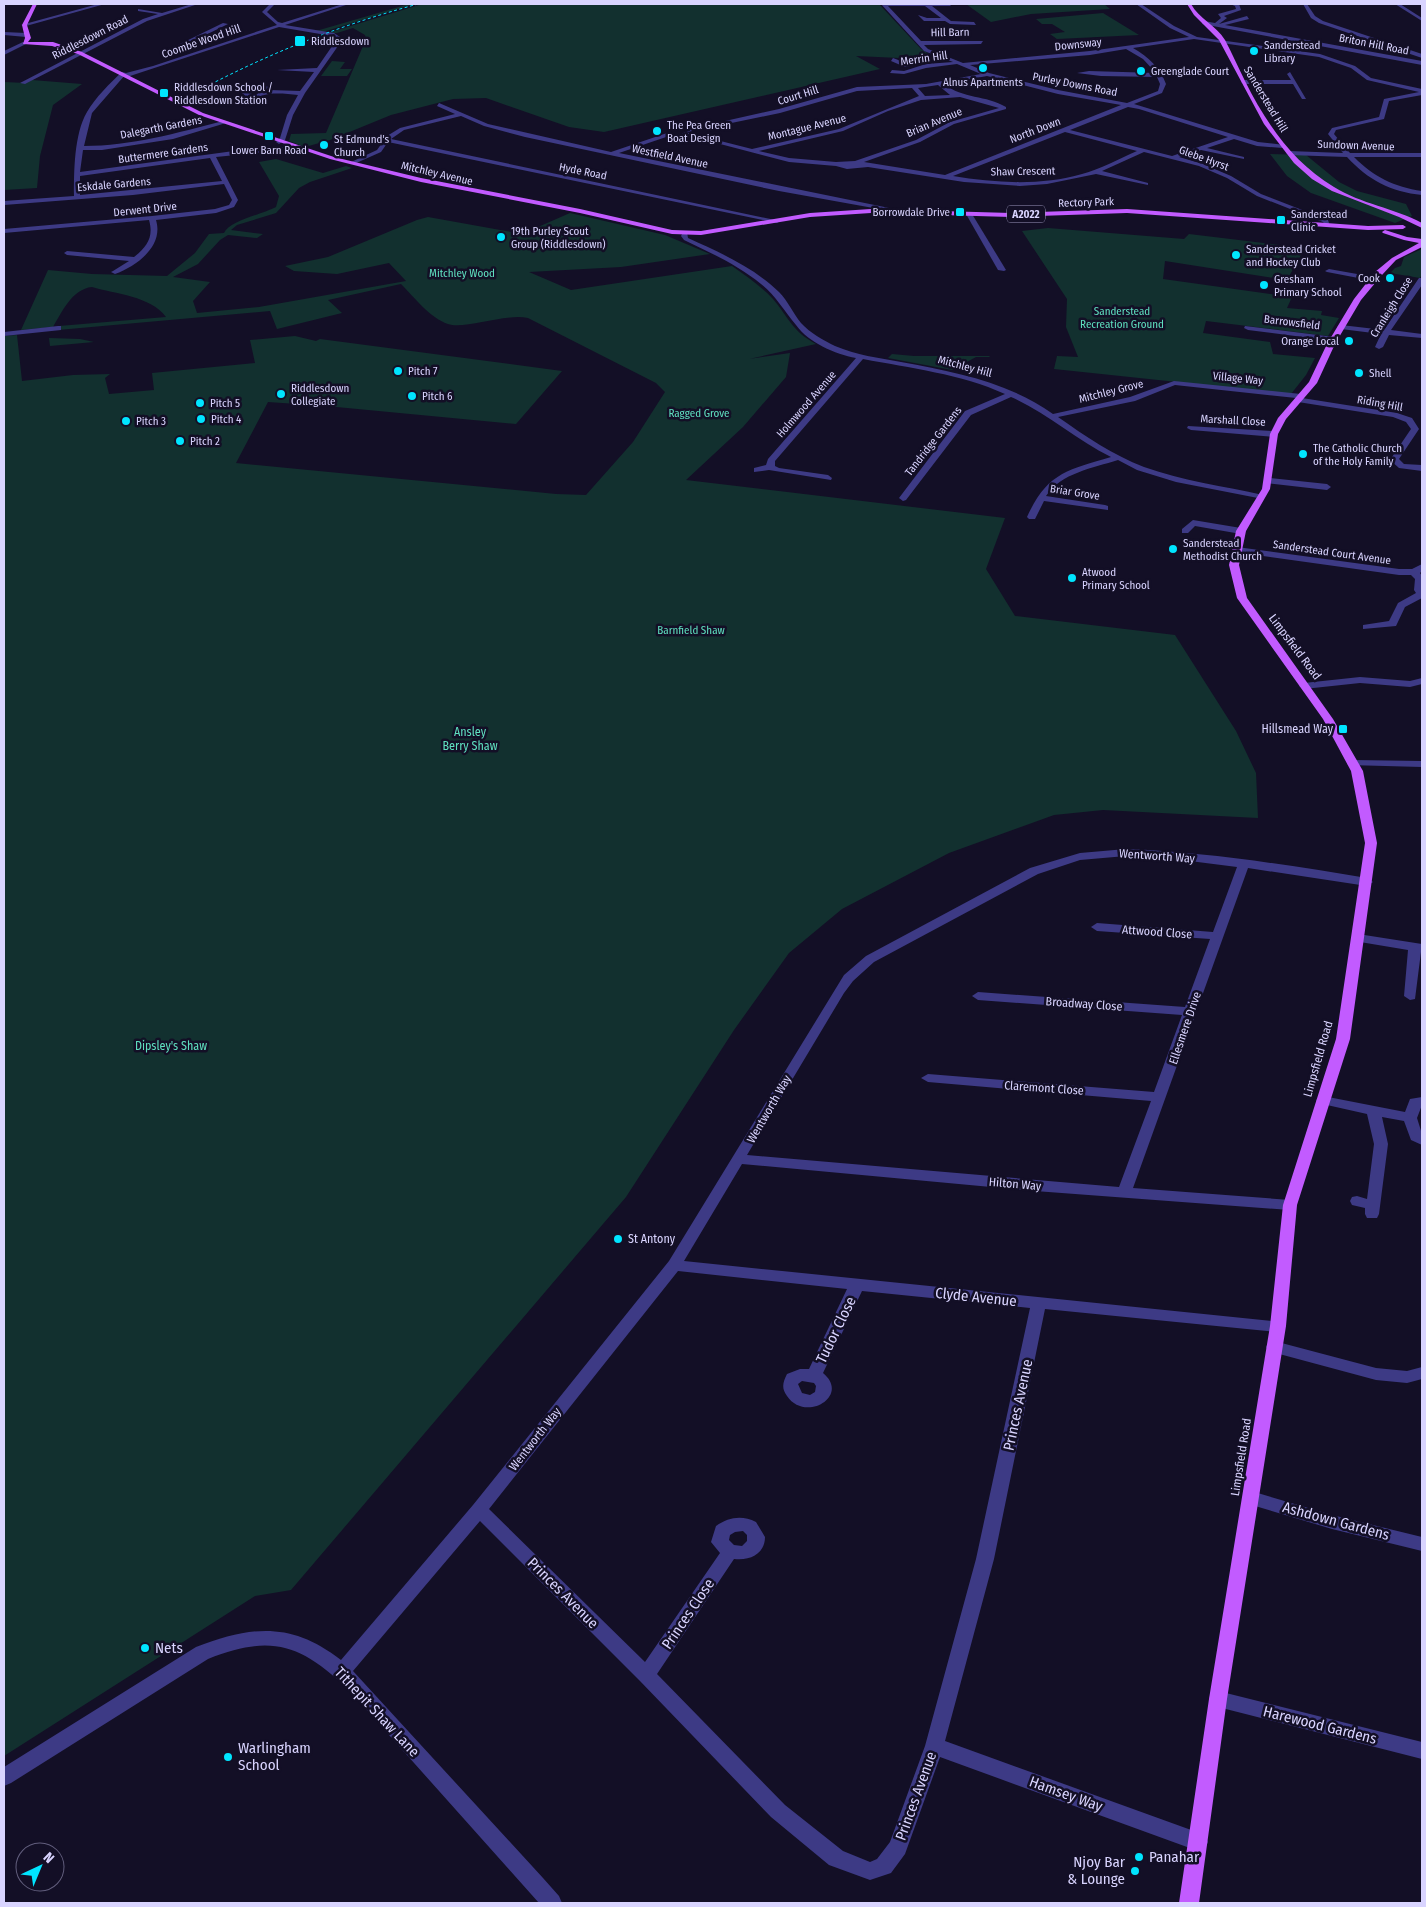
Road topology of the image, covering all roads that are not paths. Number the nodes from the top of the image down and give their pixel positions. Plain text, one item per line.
1 (35, 4) edge
2 (103, 4) edge
3 (196, 4) edge
4 (273, 4) edge
5 (347, 4) edge
6 (884, 4) edge
7 (905, 4) edge
8 (925, 4) edge
9 (1138, 4) edge
10 (1189, 4) edge
11 (1232, 4) edge
12 (1305, 4) edge
13 (1397, 4) edge
14 (950, 5) edge
15 (139, 11) dead end
16 (914, 11) dead end
17 (934, 11) junction
18 (162, 14) junction
19 (920, 16) dead end
20 (945, 17) junction
21 (968, 18) dead end
22 (1247, 18) dead end
23 (1422, 20) edge
24 (1204, 23) junction
25 (225, 24) dead end
26 (974, 24) dead end
27 (24, 25) junction
28 (279, 25) junction
29 (1218, 26) junction
30 (296, 29) junction
31 (4, 32) edge
32 (26, 35) junction
33 (976, 36) dead end
34 (284, 37) dead end
35 (1196, 38) junction
36 (191, 40) junction
37 (1222, 41) junction
38 (25, 43) junction
39 (920, 43) junction
40 (226, 44) junction
41 (181, 45) dead end
42 (1128, 48) junction
43 (4, 53) edge
44 (80, 53) junction
45 (1422, 56) edge
46 (948, 59) junction
47 (892, 60) dead end
48 (1421, 63) edge
49 (960, 64) junction
50 (280, 70) dead end
51 (318, 70) junction
52 (892, 72) dead end
53 (1089, 73) dead end
54 (126, 74) junction
55 (987, 74) junction
56 (1290, 74) dead end
57 (1160, 75) junction
58 (1244, 82) junction
59 (1294, 82) junction
60 (23, 83) dead end
61 (940, 84) junction
62 (916, 89) junction
63 (265, 92) dead end
64 (1422, 92) edge
65 (302, 93) junction
66 (960, 96) junction
67 (920, 98) junction
68 (1304, 98) dead end
69 (1130, 104) junction
70 (439, 105) dead end
71 (459, 115) junction
72 (223, 123) junction
73 (1064, 130) junction
74 (686, 132) junction
75 (670, 134) junction
76 (1233, 137) junction
77 (271, 139) junction
78 (386, 140) junction
79 (279, 142) junction
80 (1283, 146) junction
81 (296, 147) junction
82 (1202, 148) junction
83 (81, 150) junction
84 (252, 150) junction
85 (754, 150) junction
86 (1144, 150) junction
87 (1289, 153) junction
88 (612, 154) junction
89 (1422, 154) edge
90 (1346, 155) junction
91 (213, 156) junction
92 (1173, 157) junction
93 (1242, 158) dead end
94 (352, 163) junction
95 (856, 163) junction
96 (836, 164) junction
97 (867, 165) junction
98 (898, 169) joint
99 (1093, 171) junction
100 (76, 174) junction
101 (948, 176) junction
102 (226, 182) junction
103 (1146, 184) dead end
104 (1422, 193) edge
105 (77, 197) junction
106 (4, 204) edge
107 (901, 211) junction
108 (969, 214) junction
109 (1407, 217) junction
110 (152, 218) junction
111 (777, 221) junction
112 (1328, 225) junction
113 (1422, 226) edge
114 (1405, 227) junction
115 (1368, 228) junction
116 (4, 231) edge
117 (685, 233) junction
118 (1401, 237) junction
119 (1422, 243) edge
120 (1410, 249) junction
121 (67, 253) dead end
122 (135, 259) junction
123 (1002, 270) dead end
124 (1329, 271) dead end
125 (115, 272) dead end
126 (1374, 279) junction
127 (1422, 280) edge
128 (1341, 327) junction
129 (58, 328) dead end
130 (1248, 328) dead end
131 (1386, 332) junction
132 (4, 334) edge
133 (1422, 336) edge
134 (1334, 339) junction
135 (1379, 347) dead end
136 (862, 356) junction
137 (1171, 383) joint
138 (1013, 393) junction
139 (1299, 398) junction
140 (1054, 416) junction
141 (1191, 428) dead end
142 (1418, 431) edge
143 (1274, 434) junction
144 (1116, 458) junction
145 (770, 466) junction
146 (1422, 468) edge
147 (757, 470) dead end
148 (828, 478) dead end
149 (1269, 481) junction
150 (1260, 497) junction
151 (903, 498) dead end
152 (1041, 498) junction
153 (1325, 499) dead end
154 (1105, 508) dead end
155 (1032, 518) dead end
156 (1185, 531) dead end
157 (1241, 531) junction
158 (1237, 550) junction
159 (1418, 569) edge
160 (1421, 595) edge
161 (1370, 625) dead end
162 (1422, 681) edge
163 (1410, 684) junction
164 (1304, 686) junction
165 (1422, 688) edge
166 (1352, 763) junction
167 (1422, 764) edge
168 (1244, 864) junction
169 (1368, 882) junction
170 (1097, 928) dead end
171 (1218, 936) junction
172 (1358, 938) junction
173 (1419, 948) edge
174 (978, 996) dead end
175 (1410, 996) dead end
176 (1190, 1011) junction
177 (928, 1078) dead end
178 (1160, 1097) junction
179 (1324, 1100) junction
180 (1422, 1100) edge
181 (1374, 1112) junction
182 (1410, 1118) junction
183 (1422, 1140) edge
184 (739, 1159) junction
185 (1124, 1192) junction
186 (1357, 1201) dead end
187 (1290, 1205) junction
188 (674, 1265) junction
189 (858, 1285) junction
190 (1039, 1303) junction
191 (1278, 1326) junction
192 (1274, 1347) junction
193 (1422, 1372) edge
194 (814, 1374) dead end
195 (1251, 1498) junction
196 (479, 1510) junction
197 (1422, 1544) edge
198 (730, 1552) dead end
199 (342, 1671) junction
200 (646, 1676) junction
201 (1218, 1699) junction
202 (934, 1746) junction
203 (1422, 1751) edge
204 (4, 1777) edge
205 (1198, 1842) junction
206 (552, 1903) edge
207 (1189, 1903) edge

1 - 27 main road
2 - 27 street
3 - 18 street, Riddlesdown Road
4 - 28 street
5 - 28 street, Coombe Wood Hill
6 - 7 street
6 - 39 street, Purley Downs Road
7 - 8 street
8 - 14 street
8 - 17 street
9 - 35 street
10 - 24 main road
11 - 29 street
12 - 45 street
13 - 23 street
15 - 18 street
16 - 17 street
17 - 20 street
18 - 44 street, Riddlesdown Road
19 - 20 street
20 - 21 street
20 - 26 street
22 - 29 street
24 - 29 street, Briton Hill Road
24 - 37 main road
25 - 36 street
27 - 32 main road
28 - 30 street
28 - 40 street, Coombe Wood Hill
29 - 48 street, Briton Hill Road
30 - 34 street
30 - 51 street
31 - 32 street
32 - 38 main road
33 - 39 street, Hill Barn
35 - 37 street
35 - 42 street, Downsway
36 - 40 street
36 - 41 street
37 - 58 main road, Sanderstead Hill
37 - 64 street
38 - 43 street
38 - 44 main road, Mitchley Avenue / A2022
39 - 46 street, Purley Downs Road
40 - 54 street, Coombe Wood Hill
42 - 49 street, Downsway
42 - 57 street
44 - 54 main road, Mitchley Avenue / A2022
44 - 60 street, Riddlesdown Road
46 - 47 street
46 - 49 street, Purley Downs Road
49 - 52 street, Merrin Hill
49 - 55 street, Purley Downs Road
50 - 51 street
51 - 65 street
53 - 57 street
54 - 72 main road, Mitchley Avenue / A2022
54 - 83 street
55 - 61 street, Court Hill
55 - 69 street, Purley Downs Road
56 - 59 street
57 - 69 street, North Down
58 - 59 street
58 - 80 main road, Sanderstead Hill
59 - 68 street
61 - 62 street, Court Hill
61 - 66 street
62 - 67 street
62 - 74 street, Court Hill
63 - 65 street
64 - 90 street
65 - 79 street
66 - 67 street, Montague Avenue
66 - 95 street, Brian Avenue
67 - 85 street, Montague Avenue
69 - 73 street, North Down
69 - 76 street, Purley Downs Road
70 - 71 street, Westfield Avenue
71 - 78 street
71 - 88 street, Westfield Avenue
72 - 77 main road, Mitchley Avenue / A2022
72 - 83 street, Dalegarth Gardens
73 - 86 street, Glebe Hyrst
73 - 101 street, North Down
74 - 75 street, Court Hill
74 - 75 street, Court Hill
74 - 85 street, Brian Avenue
75 - 88 street, Court Hill
76 - 80 street, Purley Downs Road
76 - 82 street
77 - 79 main road, Mitchley Avenue / A2022
77 - 84 street, Buttermere Gardens
78 - 94 street
78 - 111 street, Hyde Road
79 - 81 main road, Mitchley Avenue / A2022
80 - 87 main road, Sanderstead Hill
81 - 84 street, Buttermere Gardens
81 - 94 main road, Mitchley Avenue / A2022
82 - 92 street
82 - 93 street
83 - 100 street
84 - 91 street, Buttermere Gardens
85 - 96 street, Brian Avenue
86 - 92 street, Glebe Hyrst
86 - 99 street, Shaw Crescent
87 - 90 street, Sundown Avenue
87 - 109 main road, Sanderstead Hill
88 - 107 street, Westfield Avenue
89 - 90 street, Sundown Avenue
90 - 104 street
91 - 100 street, Buttermere Gardens
91 - 102 street, Derwent Drive
92 - 112 street, Glebe Hyrst
94 - 117 main road, Mitchley Avenue / A2022
95 - 96 street, Brian Avenue
95 - 97 street, Brian Avenue
96 - 97 street, Brian Avenue
97 - 98 street, Brian Avenue
98 - 101 street, Shaw Crescent
99 - 101 street, Shaw Crescent
99 - 103 street
100 - 105 street
102 - 105 street, Eskdale Gardens
102 - 110 street, Derwent Drive
105 - 106 street, Eskdale Gardens
107 - 108 main road, Rectory Park / A2022
107 - 111 main road, Rectory Park / A2022
108 - 112 main road, Rectory Park / A2022
108 - 123 street
109 - 113 main road, Sanderstead Hill
109 - 114 main road
110 - 116 street, Derwent Drive
110 - 122 street
111 - 117 main road, Rectory Park / A2022
112 - 115 main road, Rectory Park / A2022
113 - 114 main road, Rectory Park
114 - 115 main road, Rectory Park / A2022
114 - 118 main road
115 - 118 main road, Rectory Park / A2022
117 - 136 street, Mitchley Hill
118 - 119 main road, Rectory Park
118 - 120 main road
119 - 120 main road, Limpsfield Road
120 - 126 main road, Limpsfield Road
121 - 122 street
122 - 125 street
124 - 126 street
126 - 128 main road, Limpsfield Road
127 - 131 street, Cranleigh Close
128 - 131 street
128 - 134 main road, Limpsfield Road
129 - 132 street
130 - 134 street, Barrowsfield
131 - 133 street
131 - 135 street, Cranleigh Close
134 - 139 main road, Limpsfield Road
136 - 138 street, Mitchley Hill
136 - 145 street, Holmwood Avenue
137 - 139 street, Village Way
137 - 140 street, Mitchley Grove
138 - 140 street, Mitchley Hill
138 - 151 street, Tandridge Gardens
139 - 142 street, Riding Hill
139 - 143 main road, Limpsfield Road
140 - 144 street, Mitchley Hill
141 - 143 street, Marshall Close
142 - 146 street, Riding Hill
143 - 149 main road, Limpsfield Road
144 - 150 street, Mitchley Hill
144 - 152 street
145 - 147 street
145 - 148 street
149 - 150 main road, Limpsfield Road
149 - 153 street
150 - 157 main road, Limpsfield Road
152 - 154 street, Briar Grove
152 - 155 street
156 - 157 street
157 - 158 main road, Limpsfield Road
158 - 159 street, Sanderstead Court Avenue
158 - 164 main road, Limpsfield Road
159 - 160 street
160 - 161 street
162 - 163 street
163 - 164 street
163 - 165 street
164 - 166 main road, Limpsfield Road
166 - 167 street
166 - 169 main road, Limpsfield Road
168 - 169 street, Wentworth Way
168 - 171 street, Ellesmere Drive
168 - 184 street, Wentworth Way
169 - 172 main road, Limpsfield Road
170 - 171 street, Attwood Close
171 - 176 street, Ellesmere Drive
172 - 173 street
172 - 179 main road, Limpsfield Road
173 - 175 street
174 - 176 street, Broadway Close
176 - 178 street, Ellesmere Drive
177 - 178 street, Claremont Close
178 - 185 street, Ellesmere Drive
179 - 181 street
179 - 187 main road, Limpsfield Road
180 - 182 street
181 - 182 street
181 - 186 street
182 - 183 street
184 - 185 street, Hilton Way
184 - 188 street, Wentworth Way
185 - 187 street, Hilton Way
187 - 191 main road, Limpsfield Road
188 - 189 street, Clyde Avenue
188 - 196 street, Wentworth Way
189 - 190 street, Clyde Avenue
189 - 194 street, Tudor Close
190 - 191 street, Clyde Avenue
190 - 202 street, Princes Avenue
191 - 192 main road, Limpsfield Road
192 - 193 street
192 - 195 main road, Limpsfield Road
195 - 197 street, Ashdown Gardens
195 - 201 main road, Limpsfield Road
196 - 199 street, Wentworth Way
196 - 200 street, Princes Avenue
198 - 200 street, Princes Close
199 - 204 street, Tithepit Shaw Lane
199 - 206 street, Tithepit Shaw Lane
200 - 202 street, Princes Avenue
201 - 203 street, Harewood Gardens
201 - 205 main road, Limpsfield Road
202 - 205 street, Hamsey Way
205 - 207 main road, Limpsfield Road

